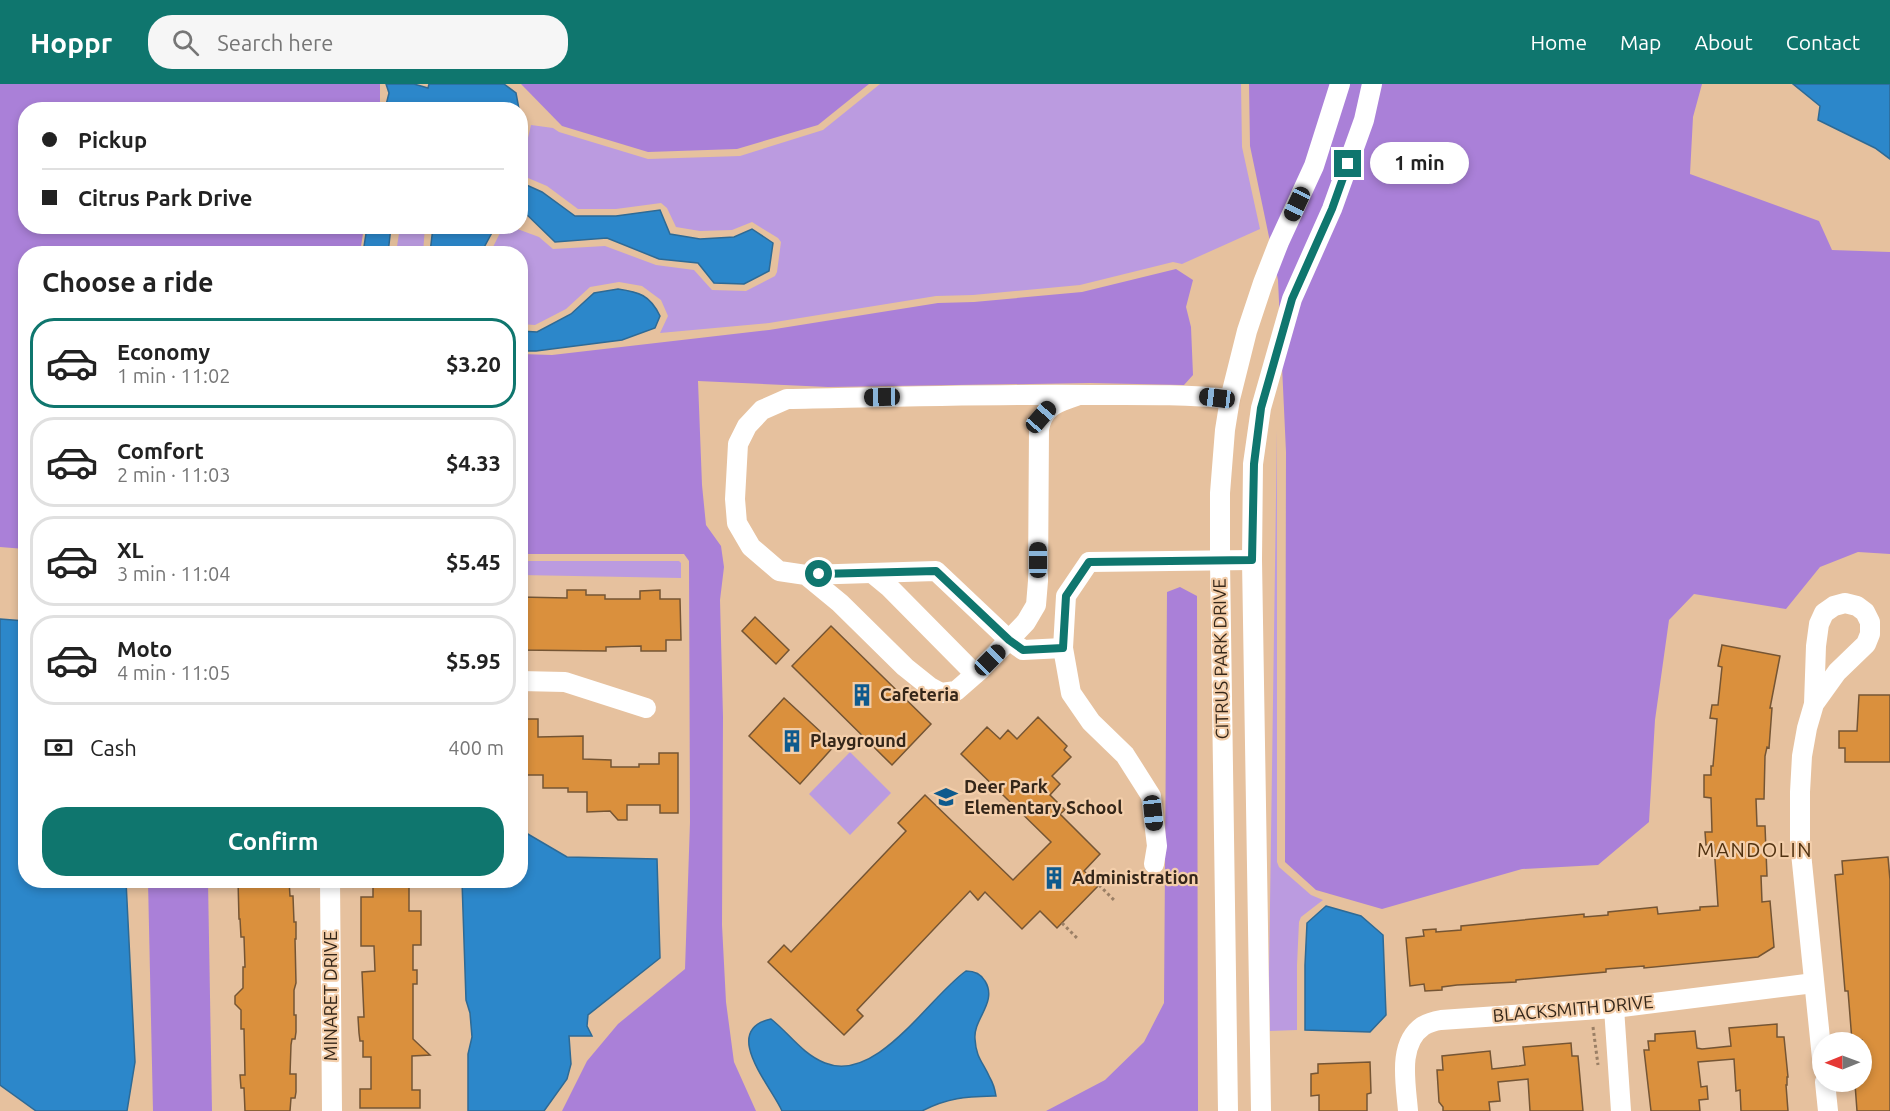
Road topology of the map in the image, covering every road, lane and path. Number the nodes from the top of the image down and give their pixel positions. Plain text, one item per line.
1 (1340, 84) edge
2 (1372, 84) edge
3 (1014, 394) junction
4 (1079, 394) junction
5 (1230, 399) junction
6 (1039, 458) junction
7 (1252, 560) junction
8 (1220, 561) junction
9 (872, 573) junction
10 (806, 575) junction
11 (1009, 640) junction
12 (1063, 648) junction
13 (975, 674) junction
14 (528, 681) edge
15 (1814, 704) junction
16 (646, 708) dead end
17 (1154, 864) dead end
18 (1099, 885) dead end
19 (330, 888) edge
20 (1114, 900) dead end
21 (1062, 923) dead end
22 (1077, 938) dead end
23 (1814, 983) junction
24 (1614, 1008) junction
25 (1590, 1024) dead end
26 (1819, 1032) edge
27 (1599, 1070) dead end
28 (1826, 1092) edge
29 (332, 1111) edge
30 (1228, 1111) edge
31 (1261, 1111) edge
32 (1408, 1111) edge
33 (1621, 1111) edge
34 (1828, 1111) edge

1 - 5 street, CITRUS PARK DRIVE
2 - 7 street, CITRUS PARK DRIVE
3 - 4 street
3 - 6 street
3 - 10 street
4 - 5 street
4 - 6 street
5 - 8 street, CITRUS PARK DRIVE
6 - 11 street
7 - 8 street
7 - 31 street, CITRUS PARK DRIVE
8 - 12 street
8 - 30 street, CITRUS PARK DRIVE
9 - 10 street
9 - 11 street
9 - 13 street
10 - 13 street
11 - 12 street
11 - 13 street
12 - 17 street
14 - 16 street
15 - 15 street
15 - 23 street
18 - 20 path
19 - 29 street, MINARET DRIVE
21 - 22 path
23 - 24 street, BLACKSMITH DRIVE
23 - 26 street
24 - 32 street, BLACKSMITH DRIVE
24 - 33 street
25 - 27 path
28 - 34 street

